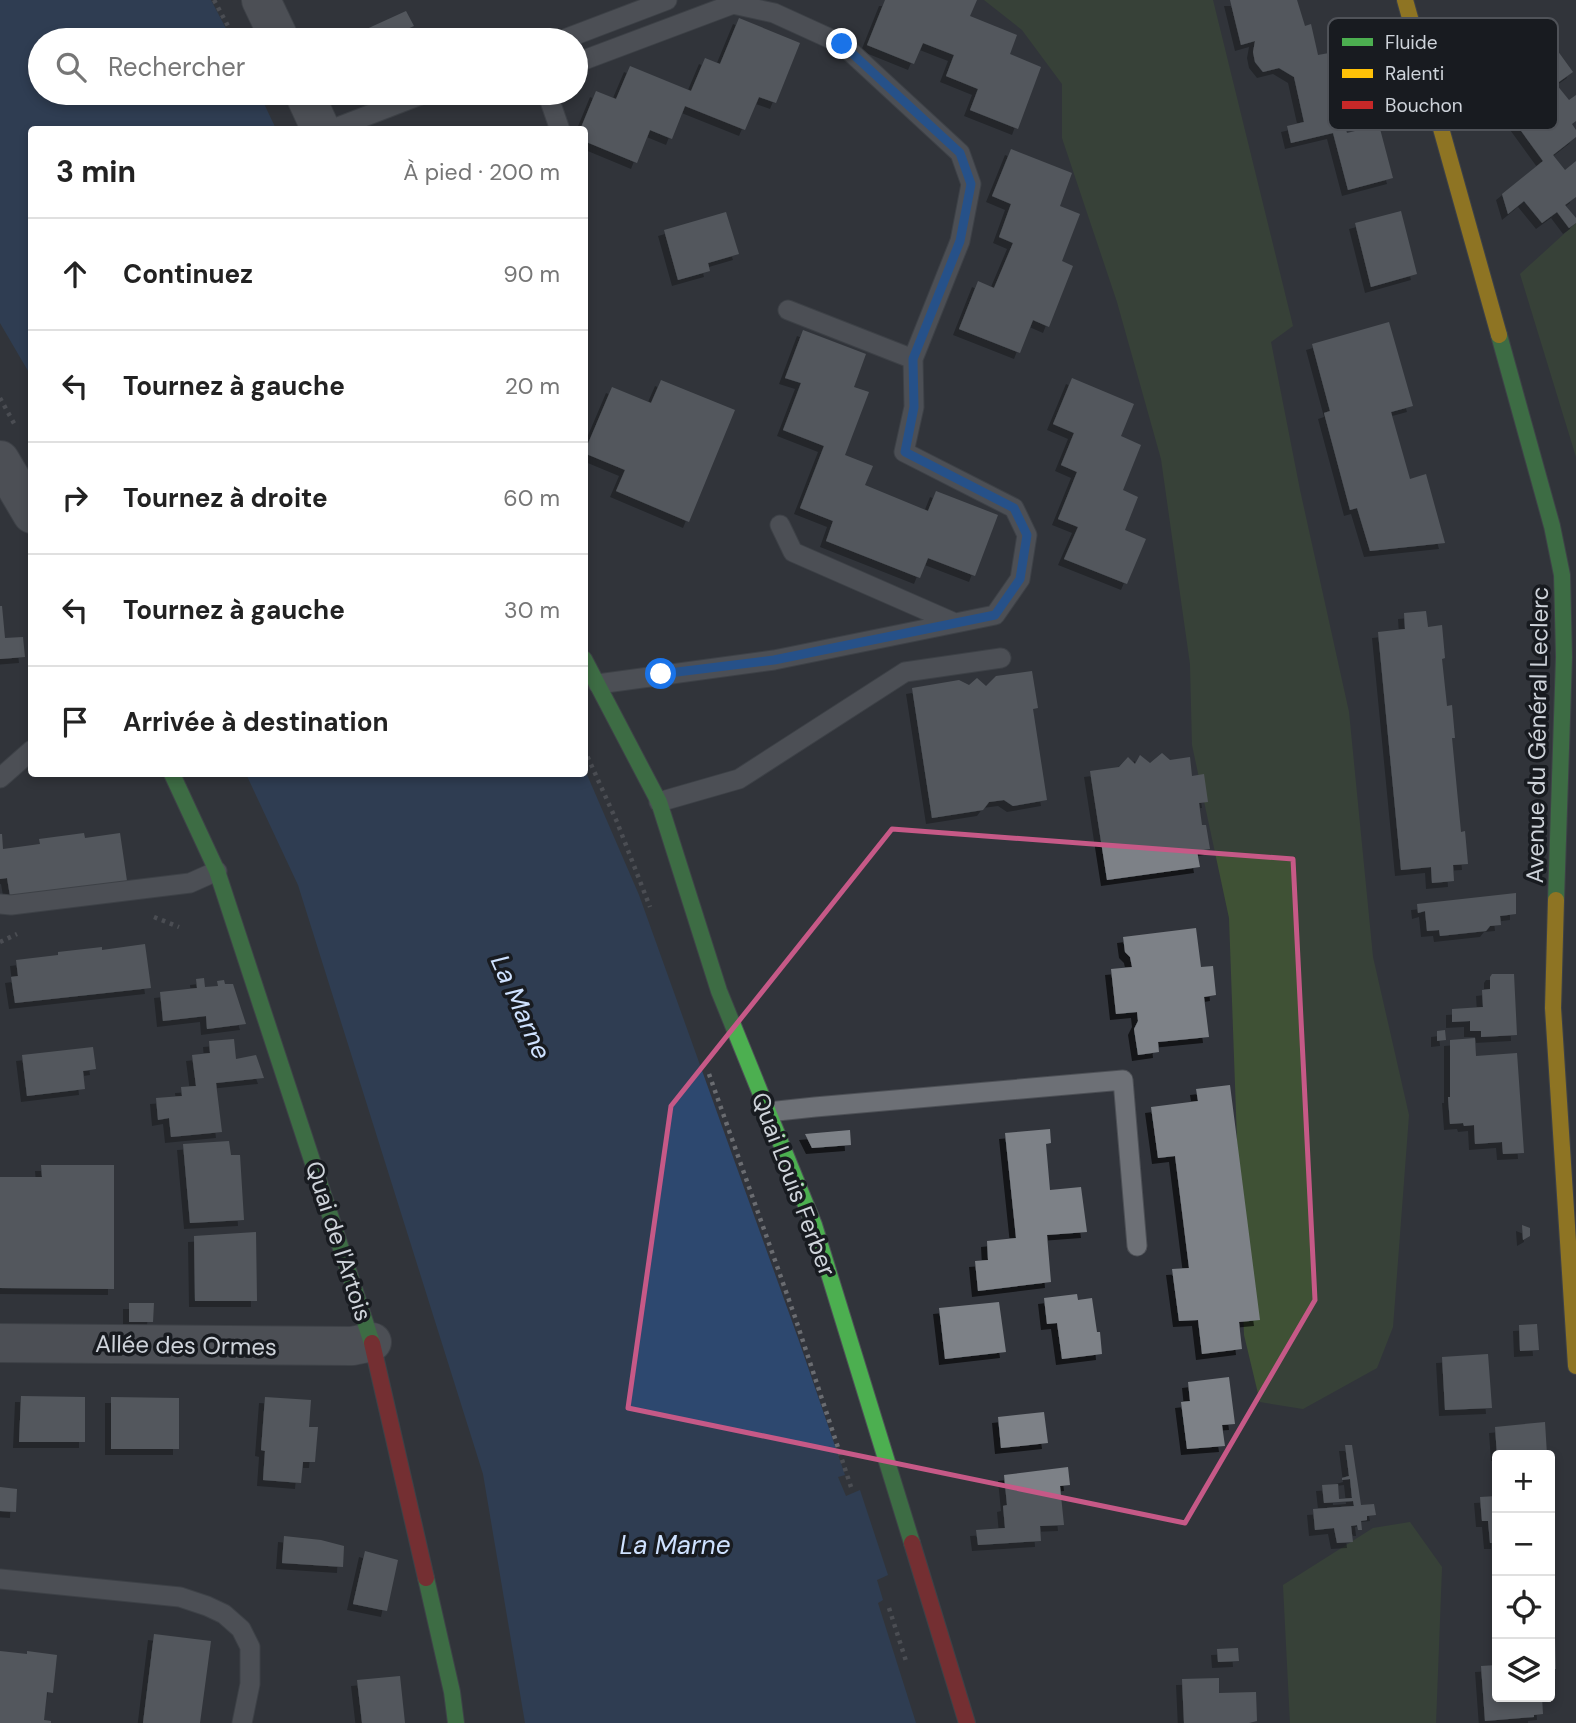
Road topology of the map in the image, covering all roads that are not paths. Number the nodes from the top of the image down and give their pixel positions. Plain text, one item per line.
1 (261, 0) edge
2 (667, 0) edge
3 (1405, 0) edge
4 (1410, 18) edge
5 (274, 28) edge
6 (588, 30) edge
7 (588, 58) edge
8 (310, 105) edge
9 (395, 105) edge
10 (551, 105) edge
11 (319, 126) edge
12 (340, 126) edge
13 (559, 126) edge
14 (1443, 130) edge
15 (788, 310) dead end
16 (913, 359) junction
17 (0, 460) edge
18 (28, 507) edge
19 (780, 525) dead end
20 (955, 622) junction
21 (1570, 657) edge
22 (1001, 658) dead end
23 (588, 666) edge
24 (598, 684) junction
25 (28, 754) edge
26 (173, 777) edge
27 (0, 778) edge
28 (659, 802) junction
29 (217, 871) junction
30 (0, 904) edge
31 (768, 1112) junction
32 (1569, 1135) edge
33 (1137, 1246) dead end
34 (372, 1342) junction
35 (0, 1343) edge
36 (1576, 1366) edge
37 (0, 1579) edge
38 (242, 1723) edge
39 (456, 1723) edge
40 (967, 1723) edge

1 - 5 street
2 - 6 lane
3 - 4 street, Avenue du Général Leclerc
7 - 16 lane
8 - 11 street
9 - 12 lane
10 - 13 lane
14 - 21 street, Avenue du Général Leclerc
15 - 16 lane
16 - 20 lane
17 - 18 street
19 - 20 lane
20 - 24 lane
21 - 32 street, Avenue du Général Leclerc
22 - 28 lane
23 - 24 street, Quai Louis Ferber
24 - 28 street, Quai Louis Ferber
25 - 27 lane
26 - 29 street, Quai de l'Artois
28 - 31 street, Quai Louis Ferber
29 - 30 lane
29 - 34 street, Quai de l'Artois
31 - 33 lane
31 - 40 street, Quai Louis Ferber
32 - 36 street, Avenue du Général Leclerc
34 - 35 street, Allée des Ormes
34 - 39 street, Quai de l'Artois
37 - 38 lane

